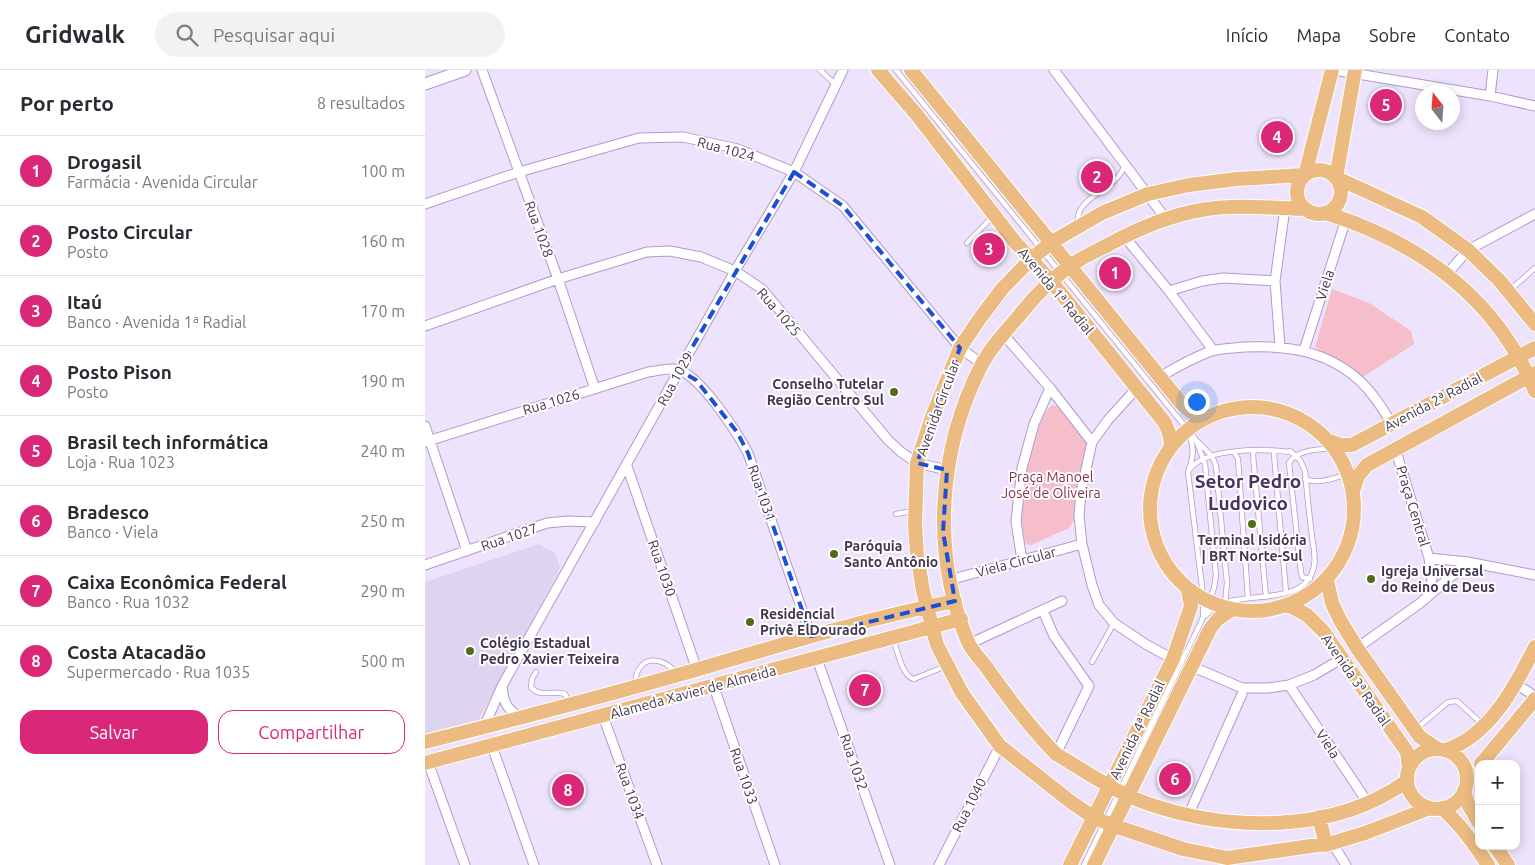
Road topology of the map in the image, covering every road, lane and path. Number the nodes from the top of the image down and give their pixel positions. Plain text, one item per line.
1 (465, 70) edge
2 (482, 70) edge
3 (819, 70) edge
4 (843, 70) edge
5 (878, 70) edge
6 (896, 70) edge
7 (911, 70) edge
8 (1054, 70) edge
9 (1333, 70) edge
10 (1493, 70) edge
11 (1355, 71) edge
12 (425, 84) edge
13 (835, 84) junction
14 (1490, 96) junction
15 (1535, 106) edge
16 (1125, 164) junction
17 (519, 172) junction
18 (794, 172) junction
19 (1305, 175) junction
20 (1337, 178) junction
21 (1148, 194) junction
22 (425, 204) edge
23 (1285, 208) junction
24 (1306, 210) junction
25 (1325, 213) junction
26 (1535, 214) edge
27 (994, 215) junction
28 (1166, 219) junction
29 (1346, 219) junction
30 (1076, 228) junction
31 (1124, 236) junction
32 (967, 243) dead end
33 (1047, 246) junction
34 (1468, 250) junction
35 (1031, 259) junction
36 (1535, 268) edge
37 (735, 271) junction
38 (1061, 273) junction
39 (1447, 274) junction
40 (557, 279) junction
41 (1275, 281) junction
42 (1169, 291) junction
43 (1509, 291) junction
44 (1535, 324) edge
45 (425, 326) edge
46 (1003, 334) junction
47 (1281, 347) junction
48 (960, 348) junction
49 (1535, 348) edge
50 (1213, 350) junction
51 (1305, 350) junction
52 (1518, 357) junction
53 (982, 364) junction
54 (679, 370) junction
55 (1532, 375) edge
56 (1160, 377) junction
57 (1050, 388) junction
58 (595, 389) junction
59 (1136, 389) junction
60 (1535, 391) edge
61 (1203, 418) junction
62 (1392, 424) junction
63 (425, 426) edge
64 (1191, 434) junction
65 (428, 441) edge
66 (1092, 442) junction
67 (1171, 445) junction
68 (1332, 445) junction
69 (1395, 448) junction
70 (1254, 451) junction
71 (1275, 451) junction
72 (1234, 452) junction
73 (1215, 455) junction
74 (1298, 455) junction
75 (1203, 458) junction
76 (917, 463) junction
77 (1367, 465) junction
78 (627, 466) junction
79 (947, 470) junction
80 (1188, 472) junction
81 (1348, 473) junction
82 (1305, 479) junction
83 (1314, 481) junction
84 (1306, 488) junction
85 (1353, 491) junction
86 (916, 510) junction
87 (896, 514) dead end
88 (595, 522) junction
89 (1082, 544) junction
90 (467, 551) junction
91 (1429, 558) junction
92 (1022, 561) junction
93 (1469, 562) junction
94 (425, 566) edge
95 (1301, 573) junction
96 (1535, 575) edge
97 (1309, 579) junction
98 (949, 580) junction
99 (1327, 580) junction
100 (1299, 587) junction
101 (1188, 590) junction
102 (1430, 594) junction
103 (1266, 597) junction
104 (1248, 598) junction
105 (1287, 599) junction
106 (955, 601) junction
107 (1062, 601) dead end
108 (1217, 604) junction
109 (926, 606) junction
110 (1043, 611) junction
111 (961, 619) junction
112 (1202, 620) junction
113 (1114, 623) junction
114 (932, 626) junction
115 (811, 636) junction
116 (893, 637) junction
117 (969, 644) junction
118 (1535, 647) edge
119 (1357, 648) junction
120 (1341, 658) junction
121 (817, 659) junction
122 (1173, 659) junction
123 (1092, 662) dead end
124 (947, 666) junction
125 (1191, 666) junction
126 (697, 670) junction
127 (536, 672) dead end
128 (678, 675) junction
129 (1516, 684) junction
130 (1289, 685) junction
131 (502, 686) junction
132 (635, 686) junction
133 (714, 687) junction
134 (1242, 688) junction
135 (1535, 698) edge
136 (570, 704) junction
137 (603, 716) junction
138 (520, 718) junction
139 (1483, 725) junction
140 (484, 727) junction
141 (1415, 730) junction
142 (425, 742) edge
143 (491, 746) junction
144 (1000, 746) junction
145 (1442, 750) junction
146 (1056, 754) junction
147 (1484, 760) edge
148 (427, 763) edge
149 (1475, 772) edge
150 (1408, 774) junction
151 (1465, 786) junction
152 (1119, 791) junction
153 (1368, 803) junction
154 (1436, 808) junction
155 (1188, 816) junction
156 (1475, 816) edge
157 (1319, 817) junction
158 (1103, 821) junction
159 (1329, 844) junction
160 (1498, 850) edge
161 (1226, 862) edge
162 (465, 865) edge
163 (534, 865) edge
164 (657, 865) edge
165 (775, 865) edge
166 (890, 865) edge
167 (939, 865) edge
168 (1070, 865) edge
169 (1083, 865) edge
170 (1094, 865) edge
171 (1346, 865) edge
172 (1488, 865) edge
173 (1508, 865) edge

1 - 12 main road
2 - 17 street, Rua 1028
3 - 13 lane
4 - 13 street, Rua 1029
5 - 27 main road, Avenida 1ª Radial
6 - 33 lane
7 - 33 main road, Avenida 1ª Radial
8 - 16 street
9 - 11 street
9 - 19 main road
10 - 14 street
11 - 14 street
11 - 20 main road
13 - 18 street, Rua 1029
14 - 15 street
16 - 21 street
16 - 30 lane
17 - 18 street, Rua 1024
17 - 22 street, Rua 1024
17 - 40 street, Rua 1028
18 - 37 street, Rua 1029
18 - 48 street, Rua 1024
19 - 20 main road
19 - 21 main road, Avenida Circular
19 - 24 main road
20 - 25 main road
20 - 34 main road
21 - 28 street
21 - 30 main road, Avenida Circular
23 - 24 main road, Avenida Circular
23 - 28 main road, Avenida Circular
23 - 41 street
24 - 25 main road
25 - 29 main road
26 - 34 street
27 - 32 lane
27 - 35 main road, Avenida 1ª Radial
28 - 31 main road, Avenida Circular
29 - 39 main road
29 - 51 street, Viela
30 - 33 main road, Avenida Circular
31 - 38 main road, Avenida Circular
31 - 42 street
33 - 35 main road, Avenida Circular
33 - 38 main road, Avenida 1ª Radial
34 - 39 street
34 - 43 main road
35 - 38 main road, Avenida 1ª Radial
35 - 48 main road, Avenida Circular
36 - 43 lane
37 - 40 street, Rua 1025
37 - 54 street, Rua 1029
37 - 76 street, Rua 1025
38 - 46 main road, Avenida Circular
38 - 56 main road, Avenida 1ª Radial
38 - 59 main road, Avenida 1ª Radial
38 - 64 lane
39 - 52 main road
40 - 45 street, Rua 1025
40 - 58 street, Rua 1028
41 - 42 street
41 - 47 street
42 - 50 street
43 - 44 main road
46 - 53 main road, Avenida Circular
46 - 57 street
47 - 50 street
47 - 51 street
48 - 53 street, Rua 1024
48 - 76 main road, Avenida Circular
49 - 52 main road, Avenida 2ª Radial
50 - 56 street
51 - 62 street
52 - 55 main road
52 - 62 main road, Avenida 2ª Radial
53 - 79 main road, Avenida Circular
54 - 58 street, Rua 1026
54 - 78 street, Rua 1029
54 - 115 street, Rua 1031
55 - 60 main road
55 - 69 main road, Avenida 2ª Radial
56 - 61 main road, Avenida 1ª Radial
57 - 66 street
57 - 92 street
58 - 65 street, Rua 1026
59 - 66 street
59 - 67 main road, Avenida 1ª Radial
61 - 64 main road
61 - 68 main road
62 - 68 main road, Avenida 2ª Radial
63 - 65 street
64 - 67 main road
64 - 73 lane
64 - 75 lane
64 - 80 lane
65 - 90 street
66 - 89 street
67 - 101 main road
68 - 74 lane
68 - 81 main road
69 - 77 main road, Avenida 2ª Radial
69 - 91 street, Praça Central
70 - 71 lane
70 - 72 lane
70 - 103 lane
71 - 74 lane
71 - 105 lane
72 - 73 lane
72 - 104 lane
73 - 75 lane
73 - 108 lane
74 - 82 lane
74 - 95 lane
75 - 80 lane
75 - 108 lane
76 - 79 street, Rua 1025
76 - 86 main road, Avenida Circular
77 - 81 lane
77 - 85 main road, Avenida 2ª Radial
78 - 88 street, Rua 1029
78 - 126 street, Rua 1030
79 - 98 main road, Avenida Circular
80 - 108 lane
81 - 83 lane
81 - 85 main road
82 - 83 lane
82 - 84 lane
83 - 84 lane
84 - 97 lane
85 - 99 main road
86 - 87 lane
86 - 109 main road, Avenida Circular
88 - 90 street, Rua 1027
88 - 131 street, Rua 1029
89 - 92 street, Viela Circular
89 - 113 street
90 - 94 street, Rua 1027
91 - 93 street
91 - 102 street, Praça Central
92 - 98 street, Viela Circular
93 - 96 street
93 - 102 street
95 - 97 lane
95 - 100 lane
97 - 100 lane
98 - 106 main road, Avenida Circular
99 - 105 main road
99 - 119 main road, Avenida 3ª Radial
100 - 105 lane
101 - 108 main road
101 - 122 main road, Avenida 4ª Radial
102 - 119 street
103 - 104 lane
103 - 105 lane
104 - 108 lane
105 - 108 main road
105 - 120 main road, Avenida 3ª Radial
106 - 109 main road, Alameda Xavier de Almeida
106 - 111 main road, Avenida Circular
107 - 110 street
108 - 112 lane
108 - 112 lane
108 - 125 main road, Avenida 4ª Radial
109 - 114 main road, Avenida Circular
109 - 115 main road, Alameda Xavier de Almeida
110 - 117 street
110 - 146 street
111 - 114 main road, Alameda Xavier de Almeida
111 - 117 main road, Avenida Circular
112 - 152 lane
113 - 122 street
113 - 123 lane
114 - 116 main road, Alameda Xavier de Almeida
114 - 124 main road, Avenida Circular
115 - 126 main road, Alameda Xavier de Almeida
116 - 121 main road, Alameda Xavier de Almeida
116 - 124 lane
117 - 146 main road, Avenida Circular
118 - 129 main road
119 - 141 main road, Avenida 3ª Radial
120 - 130 street
120 - 150 main road, Avenida 3ª Radial
121 - 133 main road, Alameda Xavier de Almeida
121 - 166 street, Rua 1032
122 - 152 main road, Avenida 4ª Radial
124 - 144 main road, Avenida Circular
125 - 134 street
125 - 152 main road, Avenida 4ª Radial
126 - 128 main road, Alameda Xavier de Almeida
127 - 136 lane
128 - 132 main road, Alameda Xavier de Almeida
128 - 132 lane
129 - 135 street
129 - 139 main road
130 - 134 street
130 - 153 street, Viela
131 - 138 street
131 - 140 street, Rua 1029
132 - 136 main road, Alameda Xavier de Almeida
133 - 137 main road, Alameda Xavier de Almeida
133 - 165 street, Rua 1033
134 - 155 street
135 - 147 main road
136 - 138 main road, Alameda Xavier de Almeida
137 - 143 main road, Alameda Xavier de Almeida
137 - 164 street, Rua 1034
138 - 140 main road, Alameda Xavier de Almeida
139 - 141 lane
139 - 145 main road
140 - 142 main road, Alameda Xavier de Almeida
141 - 145 main road, Avenida 3ª Radial
143 - 148 main road, Alameda Xavier de Almeida
143 - 163 street
144 - 158 main road, Avenida Circular
144 - 167 street, Rua 1040
145 - 150 main road
145 - 151 main road
146 - 152 main road, Avenida Circular
148 - 162 street
149 - 151 main road
150 - 153 main road, Avenida Circular
150 - 154 main road
151 - 154 main road
151 - 156 main road
152 - 155 main road, Avenida Circular
152 - 158 main road, Avenida 4ª Radial
152 - 158 main road, Avenida 4ª Radial
153 - 157 main road, Avenida Circular
154 - 159 main road, Avenida Circular
154 - 172 main road
155 - 157 main road, Avenida Circular
157 - 159 main road
158 - 161 main road, Avenida Circular
158 - 168 main road, Avenida 4ª Radial
158 - 169 lane
158 - 170 main road, Avenida 4ª Radial
159 - 161 main road, Avenida Circular
159 - 171 street
160 - 173 main road

